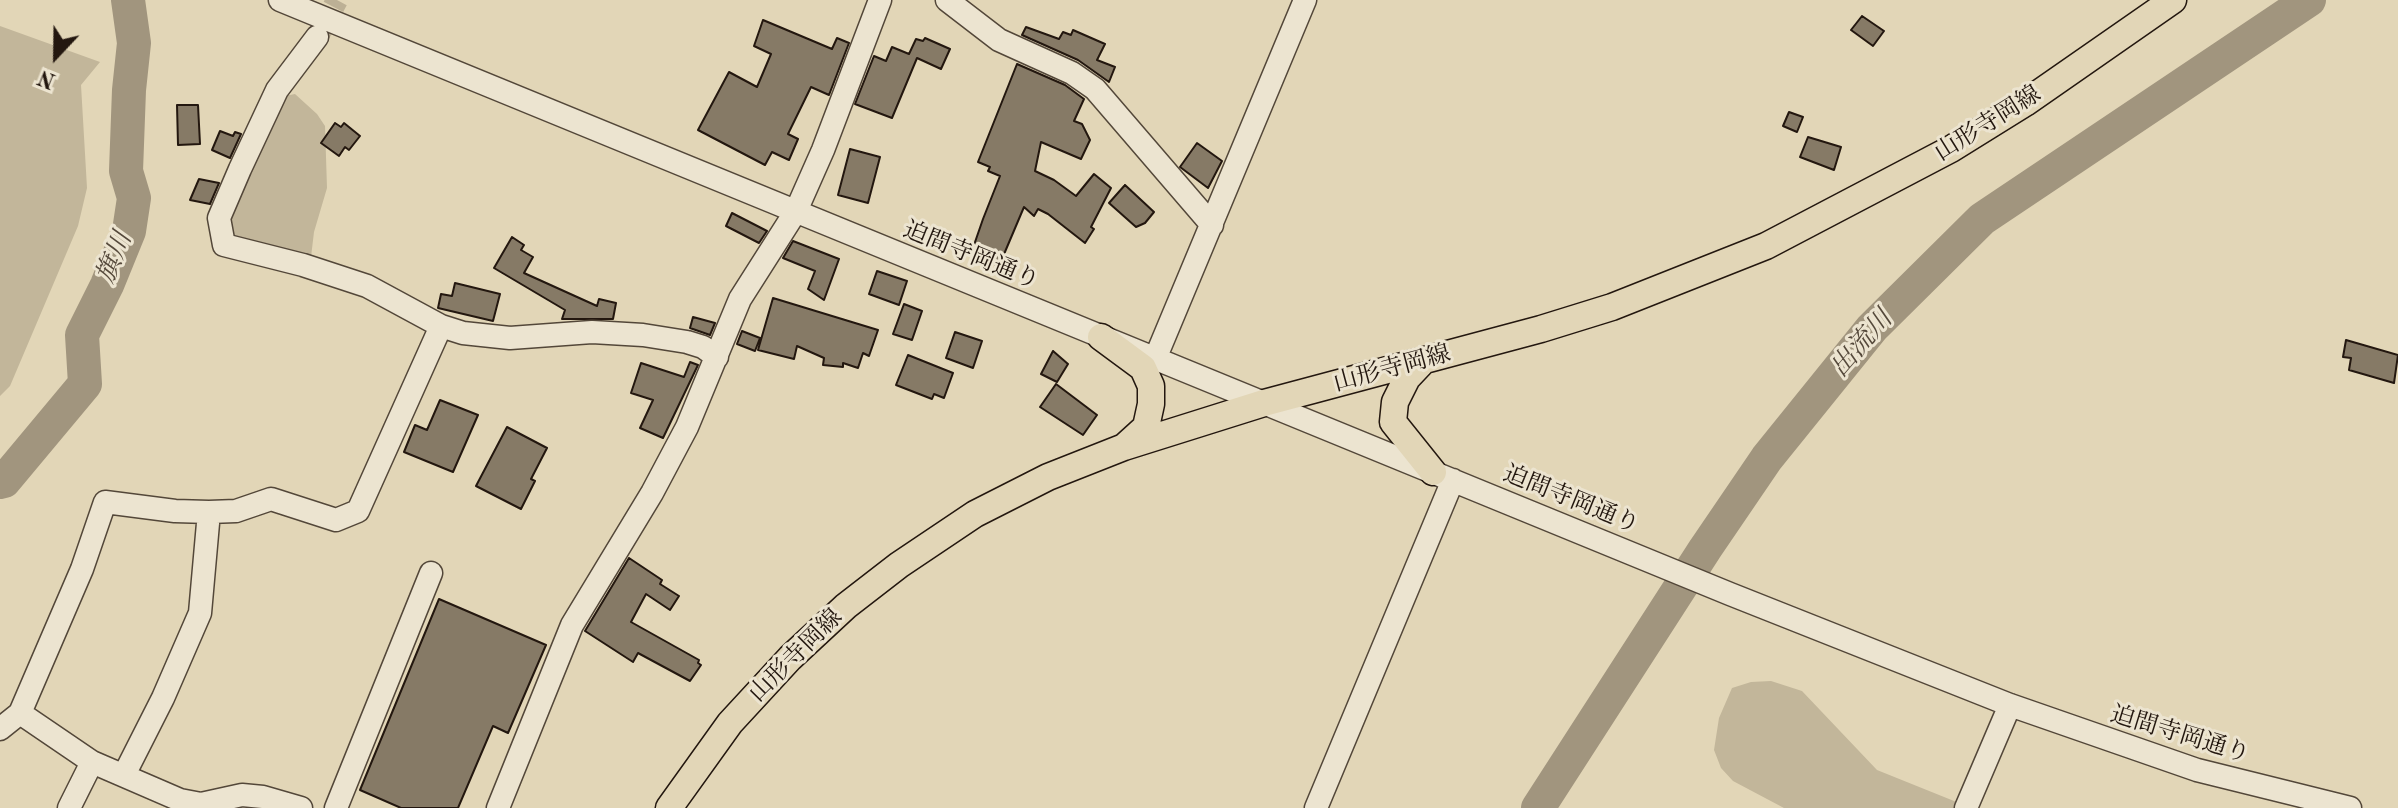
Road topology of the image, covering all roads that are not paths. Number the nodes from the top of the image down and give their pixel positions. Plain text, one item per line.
1 (280, 0) edge
2 (880, 0) edge
3 (947, 0) edge
4 (1305, 0) edge
5 (2173, 0) edge
6 (317, 37) tunnel mouth
7 (796, 211) junction
8 (1212, 225) junction
9 (441, 326) junction
10 (1101, 337) junction
11 (717, 357) junction
12 (1155, 359) junction
13 (1424, 360) junction
14 (1264, 403) junction
15 (1124, 447) junction
16 (1443, 476) junction
17 (209, 512) junction
18 (431, 573) dead end
19 (2010, 705) junction
20 (20, 713) junction
21 (0, 729) edge
22 (92, 762) junction
23 (124, 775) junction
24 (69, 808) edge
25 (301, 808) edge
26 (336, 808) edge
27 (498, 808) edge
28 (669, 808) edge
29 (1316, 808) edge
30 (1966, 808) edge
31 (2350, 808) edge

1 - 7 street, 迫間寺岡通り
2 - 7 street
3 - 8 street
4 - 8 street
5 - 13 main road, 山形寺岡線
6 - 9 street
7 - 10 street, 迫間寺岡通り
7 - 11 street
8 - 12 street
9 - 11 street
9 - 17 street
10 - 12 street, 迫間寺岡通り
10 - 15 main road
11 - 27 street
12 - 14 street, 迫間寺岡通り
13 - 14 main road, 山形寺岡線
13 - 16 main road
14 - 15 main road, 山形寺岡線
14 - 16 street, 迫間寺岡通り
15 - 28 main road, 山形寺岡線
16 - 19 street, 迫間寺岡通り
16 - 29 street
17 - 20 street
17 - 23 street
18 - 26 street
19 - 30 street
19 - 31 street, 迫間寺岡通り
20 - 21 street
20 - 22 street
22 - 23 street
22 - 24 street
23 - 25 street

